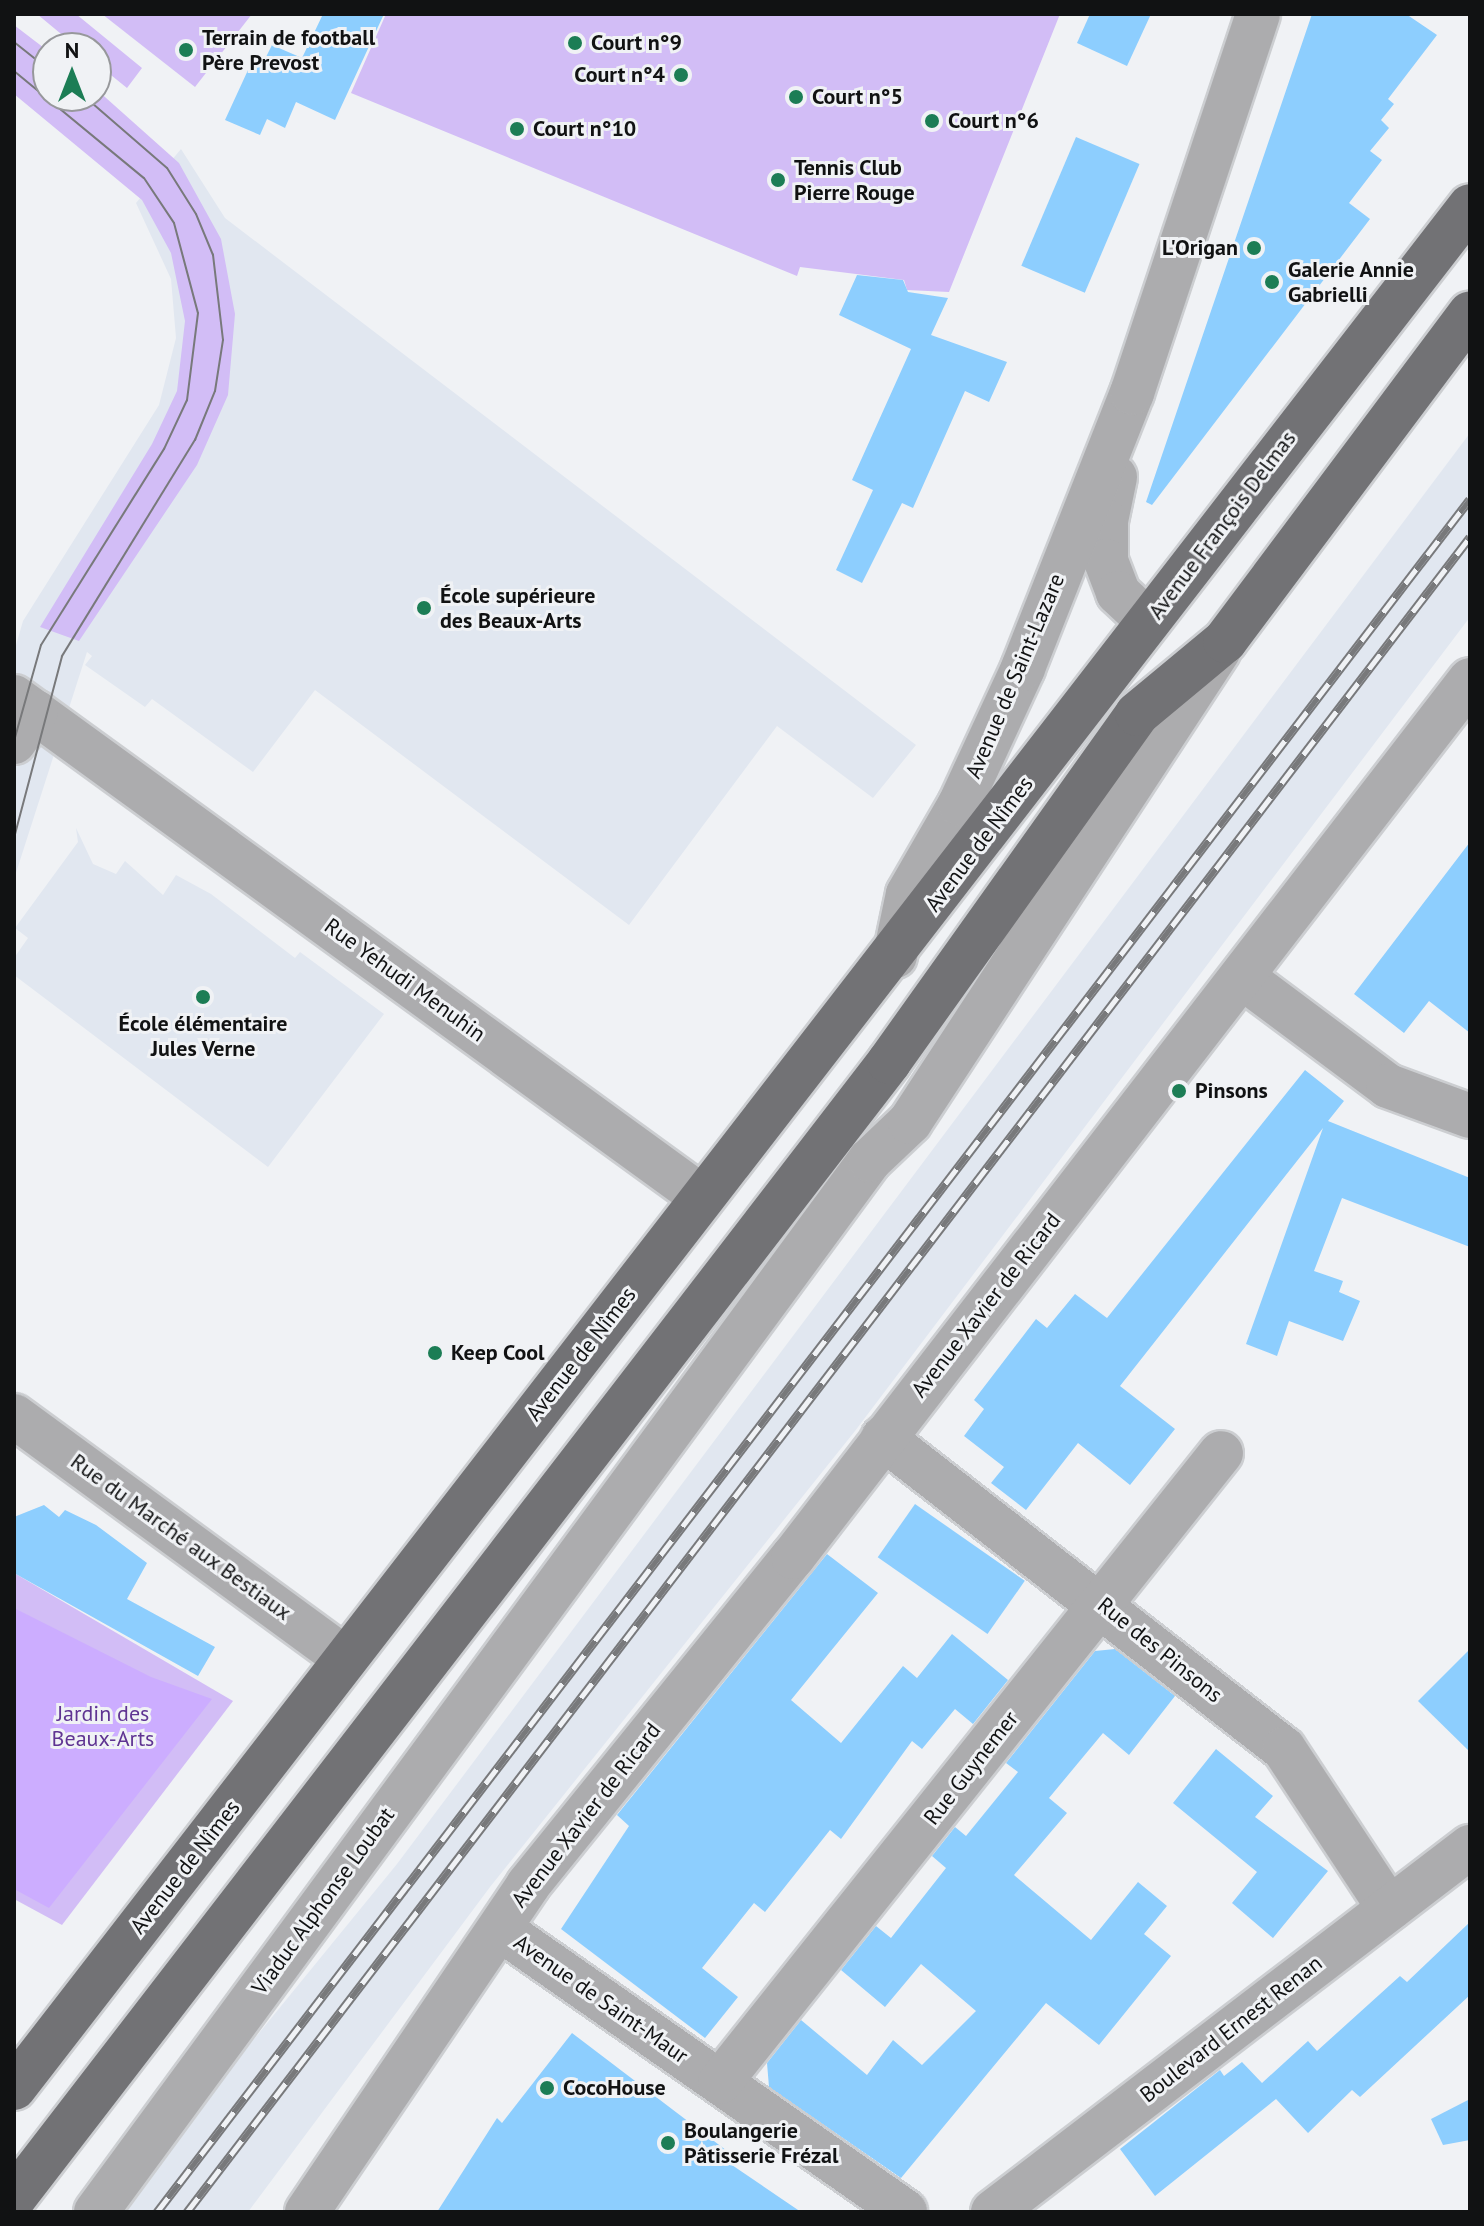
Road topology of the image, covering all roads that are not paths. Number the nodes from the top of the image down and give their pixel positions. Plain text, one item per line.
1 (1258, 14) edge
2 (1470, 206) edge
3 (1470, 313) edge
4 (1132, 393) junction
5 (1147, 620) junction
6 (1225, 641) junction
7 (1470, 680) edge
8 (1137, 714) junction
9 (21, 717) edge
10 (895, 956) junction
11 (1242, 977) junction
12 (889, 1062) junction
13 (1470, 1116) edge
14 (870, 1160) junction
15 (702, 1197) junction
16 (714, 1285) junction
17 (14, 1416) edge
18 (883, 1438) junction
19 (1221, 1453) dead end
20 (1102, 1603) junction
21 (346, 1659) junction
22 (1470, 1847) edge
23 (1389, 1908) junction
24 (500, 1929) junction
25 (720, 2082) junction
26 (14, 2088) edge
27 (14, 2198) edge
28 (96, 2212) edge
29 (307, 2212) edge
30 (905, 2212) edge
31 (993, 2212) edge

1 - 4 street, Avenue de Saint-Lazare
2 - 5 main road, Avenue François Delmas
3 - 6 main road
4 - 5 street, Avenue de Saint-Lazare
4 - 10 street, Avenue de Saint-Lazare
5 - 8 main road, Avenue François Delmas
5 - 10 main road, Avenue de Nîmes
6 - 8 main road
6 - 14 street
7 - 11 street, Avenue Xavier de Ricard
8 - 12 main road
9 - 15 street, Rue Yehudi Menuhin
10 - 15 main road, Avenue de Nîmes
11 - 13 street
11 - 18 street, Avenue Xavier de Ricard
12 - 14 street
12 - 16 main road
14 - 28 street, Viaduc Alphonse Loubat
15 - 16 main road
15 - 21 main road, Avenue de Nîmes
16 - 27 main road
17 - 21 street, Rue du Marché aux Bestiaux
18 - 20 street, Rue des Pinsons
18 - 24 street, Avenue Xavier de Ricard
19 - 20 street, Rue Guynemer
20 - 23 street, Rue des Pinsons
20 - 25 street, Rue Guynemer
21 - 26 main road, Avenue de Nîmes
22 - 23 street, Boulevard Ernest Renan
23 - 31 street, Boulevard Ernest Renan
24 - 25 street, Avenue de Saint-Maur
24 - 29 street, Avenue de Saint-Maur
25 - 30 street, Avenue de Saint-Maur

